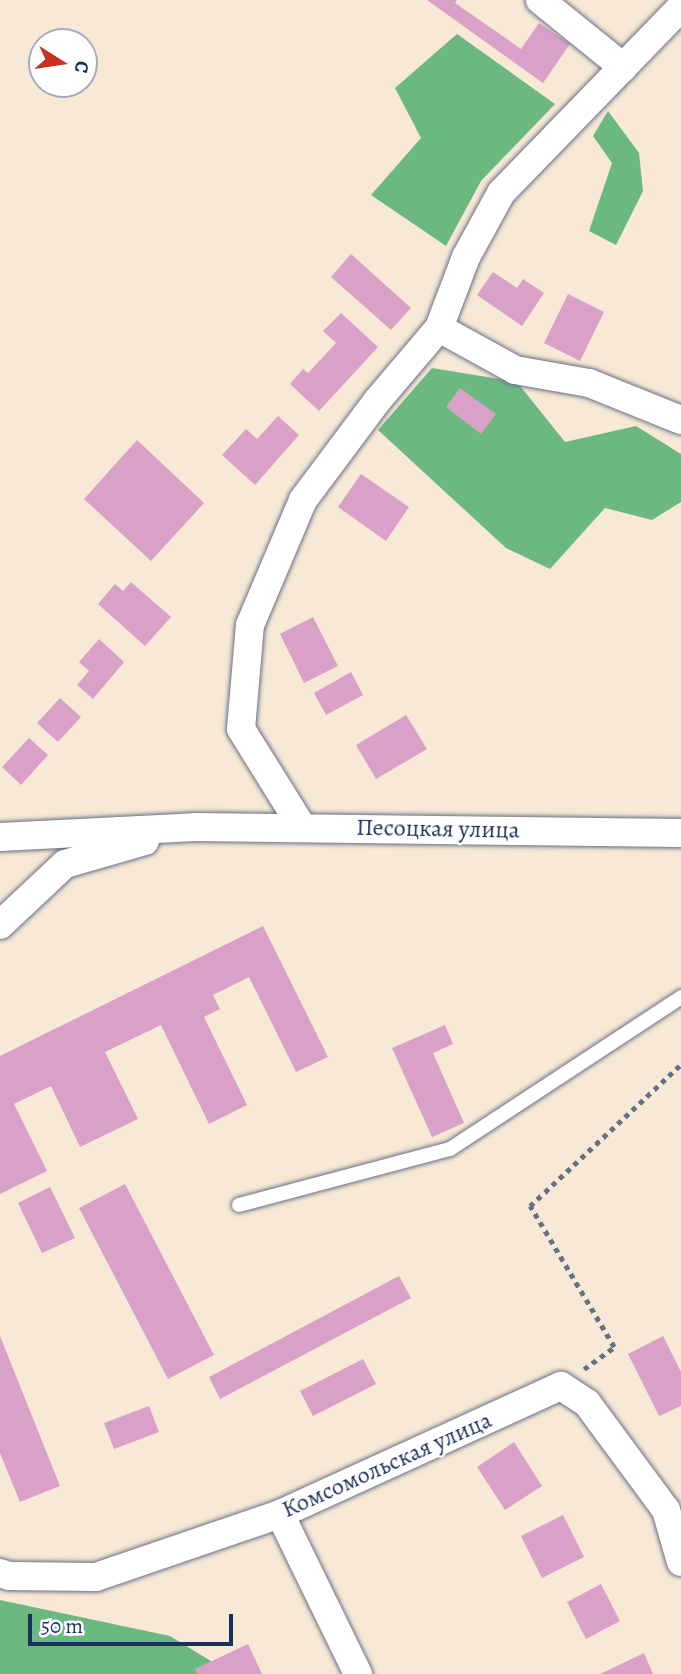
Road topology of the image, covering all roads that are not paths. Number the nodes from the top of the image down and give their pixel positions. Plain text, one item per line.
1 (540, 0) edge
2 (681, 8) edge
3 (623, 67) junction
4 (439, 328) junction
5 (681, 420) edge
6 (195, 827) junction
7 (302, 827) junction
8 (681, 833) edge
9 (0, 837) edge
10 (0, 925) edge
11 (681, 997) edge
12 (239, 1205) dead end
13 (280, 1514) junction
14 (681, 1563) edge
15 (3, 1576) edge
16 (358, 1674) edge

1 - 3 street
2 - 3 street
3 - 4 street
4 - 5 street
4 - 7 street
6 - 7 street, Песоцкая улица
6 - 9 street, Песоцкая улица
6 - 10 street, Песоцкая улица
7 - 8 street, Песоцкая улица
11 - 12 lane
13 - 14 street, Комсомольская улица
13 - 15 street, Комсомольская улица
13 - 16 street

